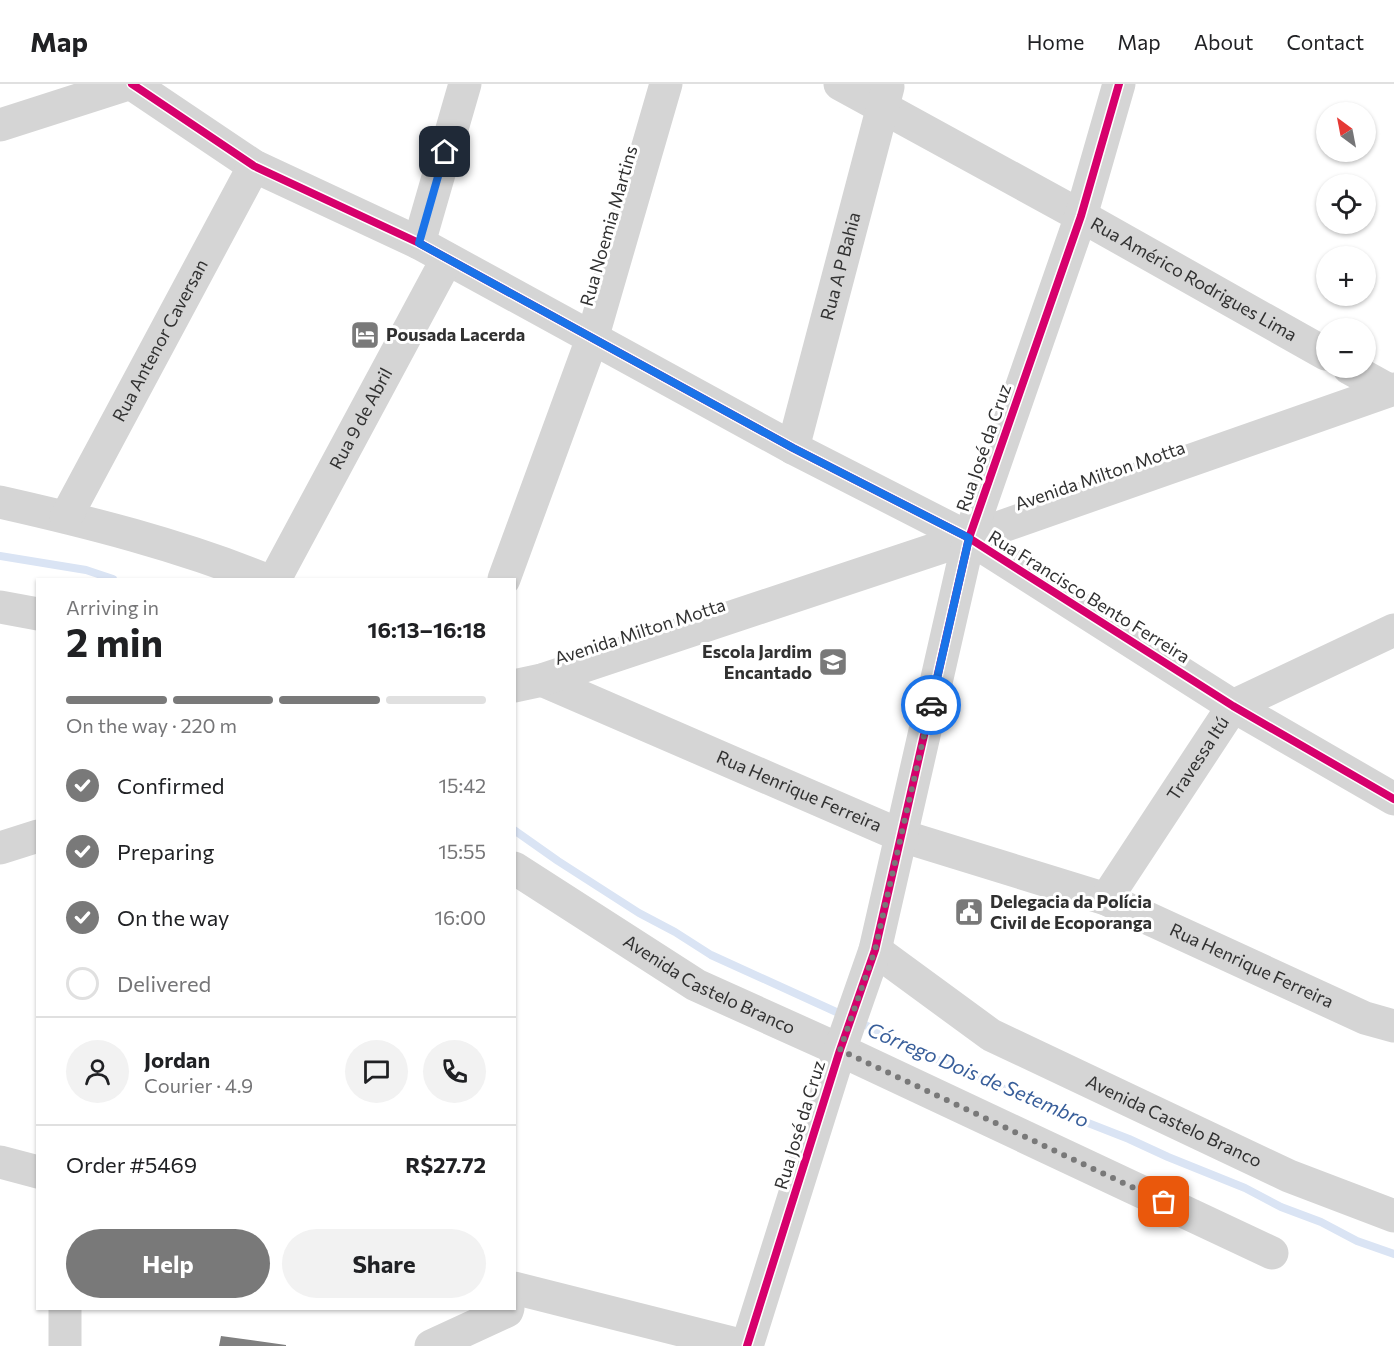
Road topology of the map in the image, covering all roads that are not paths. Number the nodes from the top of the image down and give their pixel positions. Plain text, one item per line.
1 (130, 84) edge
2 (465, 84) edge
3 (666, 84) edge
4 (840, 84) edge
5 (1119, 84) edge
6 (886, 95) edge
7 (0, 125) edge
8 (254, 166) junction
9 (1081, 216) junction
10 (419, 243) junction
11 (447, 259) junction
12 (592, 339) junction
13 (1316, 348) edge
14 (1369, 378) edge
15 (1392, 389) edge
16 (793, 448) junction
17 (0, 502) edge
18 (66, 517) junction
19 (969, 538) junction
20 (262, 578) edge
21 (276, 578) edge
22 (504, 578) edge
23 (0, 607) edge
24 (36, 614) edge
25 (1394, 630) edge
26 (528, 683) edge
27 (1233, 706) junction
28 (1394, 799) edge
29 (902, 836) junction
30 (36, 837) edge
31 (0, 848) edge
32 (516, 869) edge
33 (1106, 899) junction
34 (875, 950) junction
35 (1394, 1026) edge
36 (840, 1050) junction
37 (0, 1162) edge
38 (36, 1171) edge
39 (1394, 1215) edge
40 (1272, 1253) dead end
41 (516, 1288) edge
42 (65, 1310) edge
43 (507, 1310) edge
44 (65, 1346) edge
45 (431, 1346) edge
46 (746, 1346) edge

1 - 7 street
1 - 8 street, Rua Francisco Bento Ferreira
2 - 10 street
3 - 12 street, Rua Noemia Martins
4 - 6 street, Rua Américo Rodrigues Lima
5 - 9 street, Rua José da Cruz
6 - 9 street, Rua Américo Rodrigues Lima
6 - 16 street, Rua A P Bahia
8 - 10 street, Rua Francisco Bento Ferreira
8 - 18 street, Rua Antenor Caversan
9 - 13 street, Rua Américo Rodrigues Lima
9 - 19 street, Rua José da Cruz
10 - 11 street, Rua Francisco Bento Ferreira
11 - 12 street, Rua Francisco Bento Ferreira
11 - 21 street, Rua 9 de Abril
12 - 16 street, Rua Francisco Bento Ferreira
12 - 22 street, Rua Noemia Martins
14 - 15 street
15 - 19 street, Avenida Milton Motta
16 - 19 street, Rua Francisco Bento Ferreira
17 - 18 street
18 - 20 street
19 - 26 street, Avenida Milton Motta
19 - 27 street, Rua Francisco Bento Ferreira
19 - 29 street, Rua José da Cruz
23 - 24 street
25 - 27 street, Travessa Itú
26 - 29 street, Rua Henrique Ferreira
27 - 28 street, Rua Francisco Bento Ferreira
27 - 33 street, Travessa Itú
29 - 33 street, Rua Henrique Ferreira
29 - 34 street, Rua José da Cruz
30 - 31 street
32 - 36 street, Avenida Castelo Branco
33 - 35 street, Rua Henrique Ferreira
34 - 36 street, Rua José da Cruz
34 - 39 street, Avenida Castelo Branco
36 - 40 street, Avenida Castelo Branco
36 - 46 street, Rua José da Cruz
37 - 38 street
41 - 46 street
42 - 44 street
43 - 45 street

